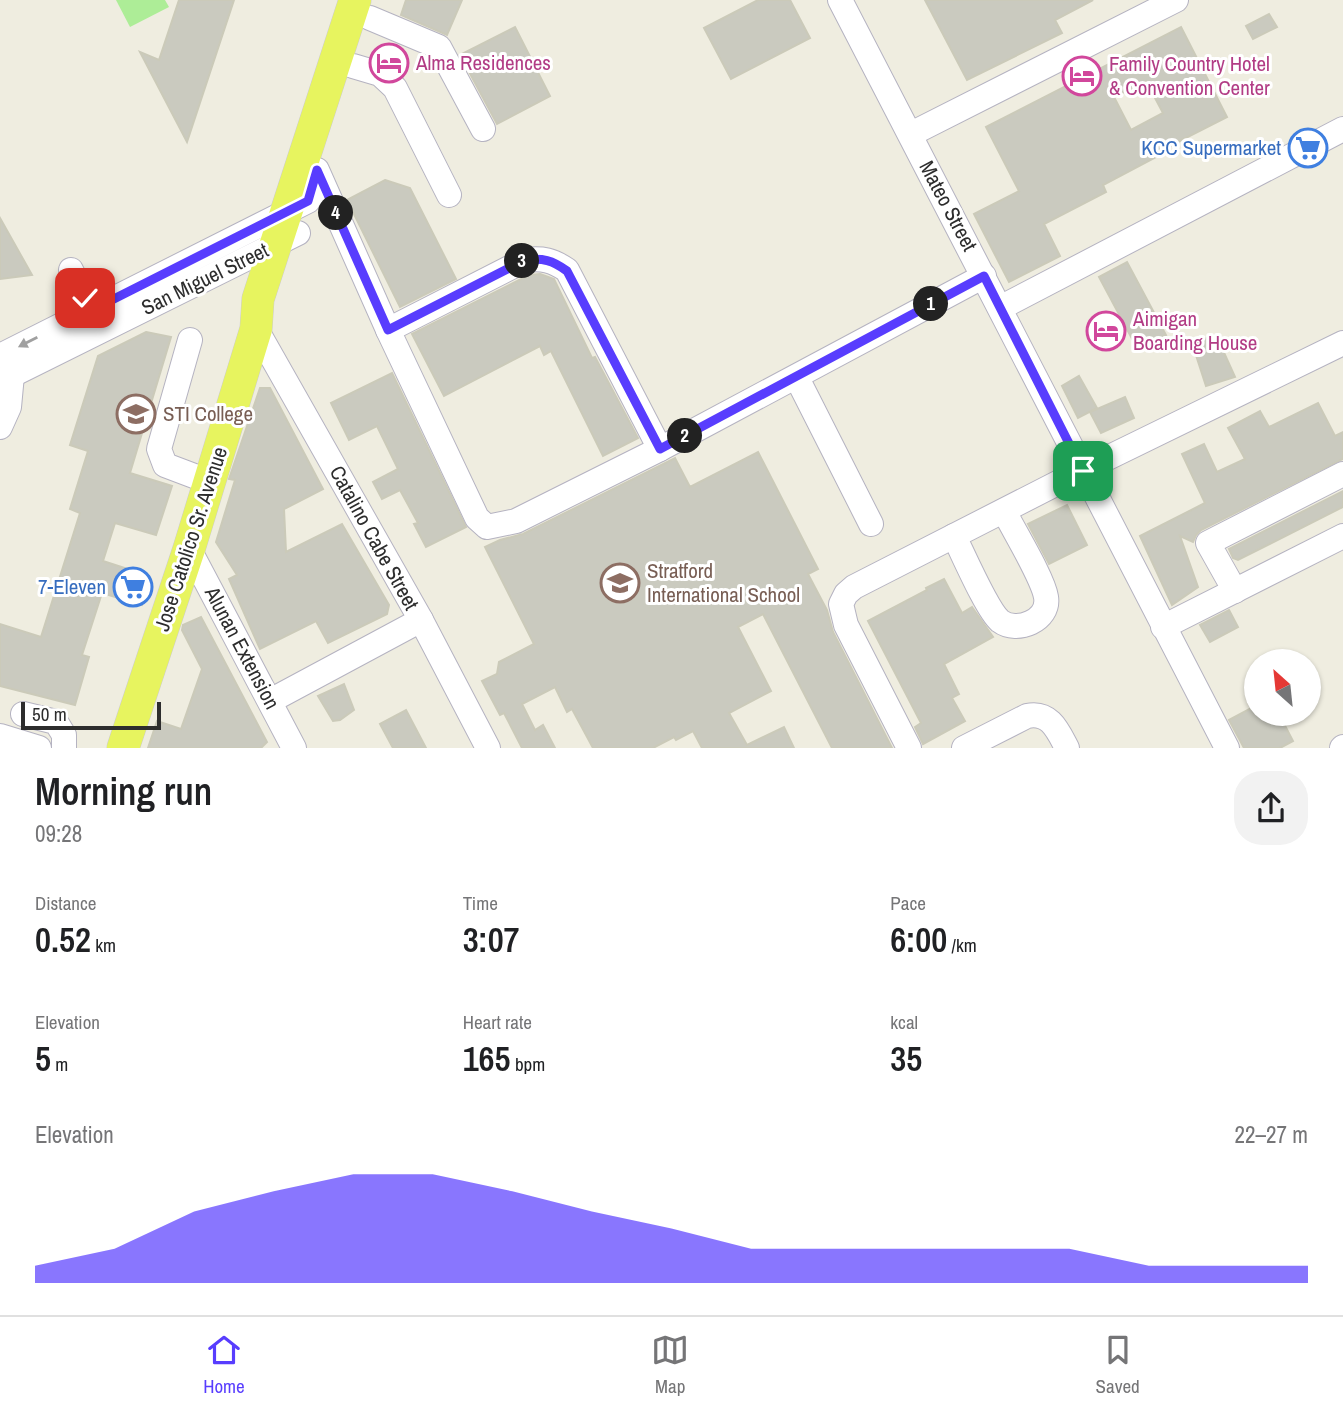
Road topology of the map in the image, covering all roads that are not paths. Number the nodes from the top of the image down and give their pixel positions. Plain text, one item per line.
1 (840, 0) edge
2 (1177, 0) edge
3 (367, 6) edge
4 (353, 66) junction
5 (483, 129) dead end
6 (1343, 129) edge
7 (911, 134) junction
8 (317, 170) junction
9 (449, 195) dead end
10 (292, 222) junction
11 (71, 270) dead end
12 (984, 276) junction
13 (1000, 308) junction
14 (92, 310) junction
15 (256, 329) junction
16 (388, 330) junction
17 (190, 340) dead end
18 (1343, 343) edge
19 (4, 371) edge
20 (796, 378) junction
21 (0, 427) edge
22 (660, 449) junction
23 (1083, 471) junction
24 (1343, 474) edge
25 (210, 482) junction
26 (1004, 511) junction
27 (871, 524) dead end
28 (1343, 536) edge
29 (954, 537) junction
30 (189, 549) junction
31 (1235, 590) junction
32 (421, 620) junction
33 (1163, 627) junction
34 (270, 701) junction
35 (23, 714) dead end
36 (0, 736) edge
37 (39, 748) edge
38 (64, 748) edge
39 (122, 748) edge
40 (295, 748) edge
41 (488, 748) edge
42 (909, 748) edge
43 (964, 748) edge
44 (1067, 748) edge
45 (1227, 748) edge

1 - 7 street, Mateo Street
2 - 7 street
3 - 4 main road, Jose Catolico Sr. Avenue
3 - 5 street
3 - 10 main road, Jose Catolico Sr. Avenue
4 - 8 main road, Jose Catolico Sr. Avenue
4 - 9 street
6 - 13 street
7 - 12 street, Mateo Street
8 - 10 main road, Jose Catolico Sr. Avenue
8 - 16 street
10 - 14 street, San Miguel Street
10 - 15 main road, Jose Catolico Sr. Avenue
10 - 19 street, San Miguel Street
11 - 14 street
12 - 13 street, Mateo Street
12 - 20 street
13 - 23 street, Mateo Street
14 -> 19 street, San Miguel Street
15 - 25 main road, Jose Catolico Sr. Avenue
15 - 32 street, Catalino Cabe Street
16 - 22 street
16 - 22 street
17 - 25 street
18 - 23 street
19 - 21 street
20 - 22 street
20 - 27 street
23 - 26 street
23 - 33 street, Mateo Street
24 - 31 street
25 - 30 main road, Jose Catolico Sr. Avenue
26 - 29 street
26 - 29 street
28 - 31 street
29 - 42 street
30 - 34 street, Alunan Extension
30 - 39 main road, Jose Catolico Sr. Avenue
31 - 33 street
32 - 34 street
32 - 41 street, Catalino Cabe Street
33 - 45 street, Mateo Street
34 - 40 street, Alunan Extension
35 - 38 street
36 - 37 street
43 - 44 street

